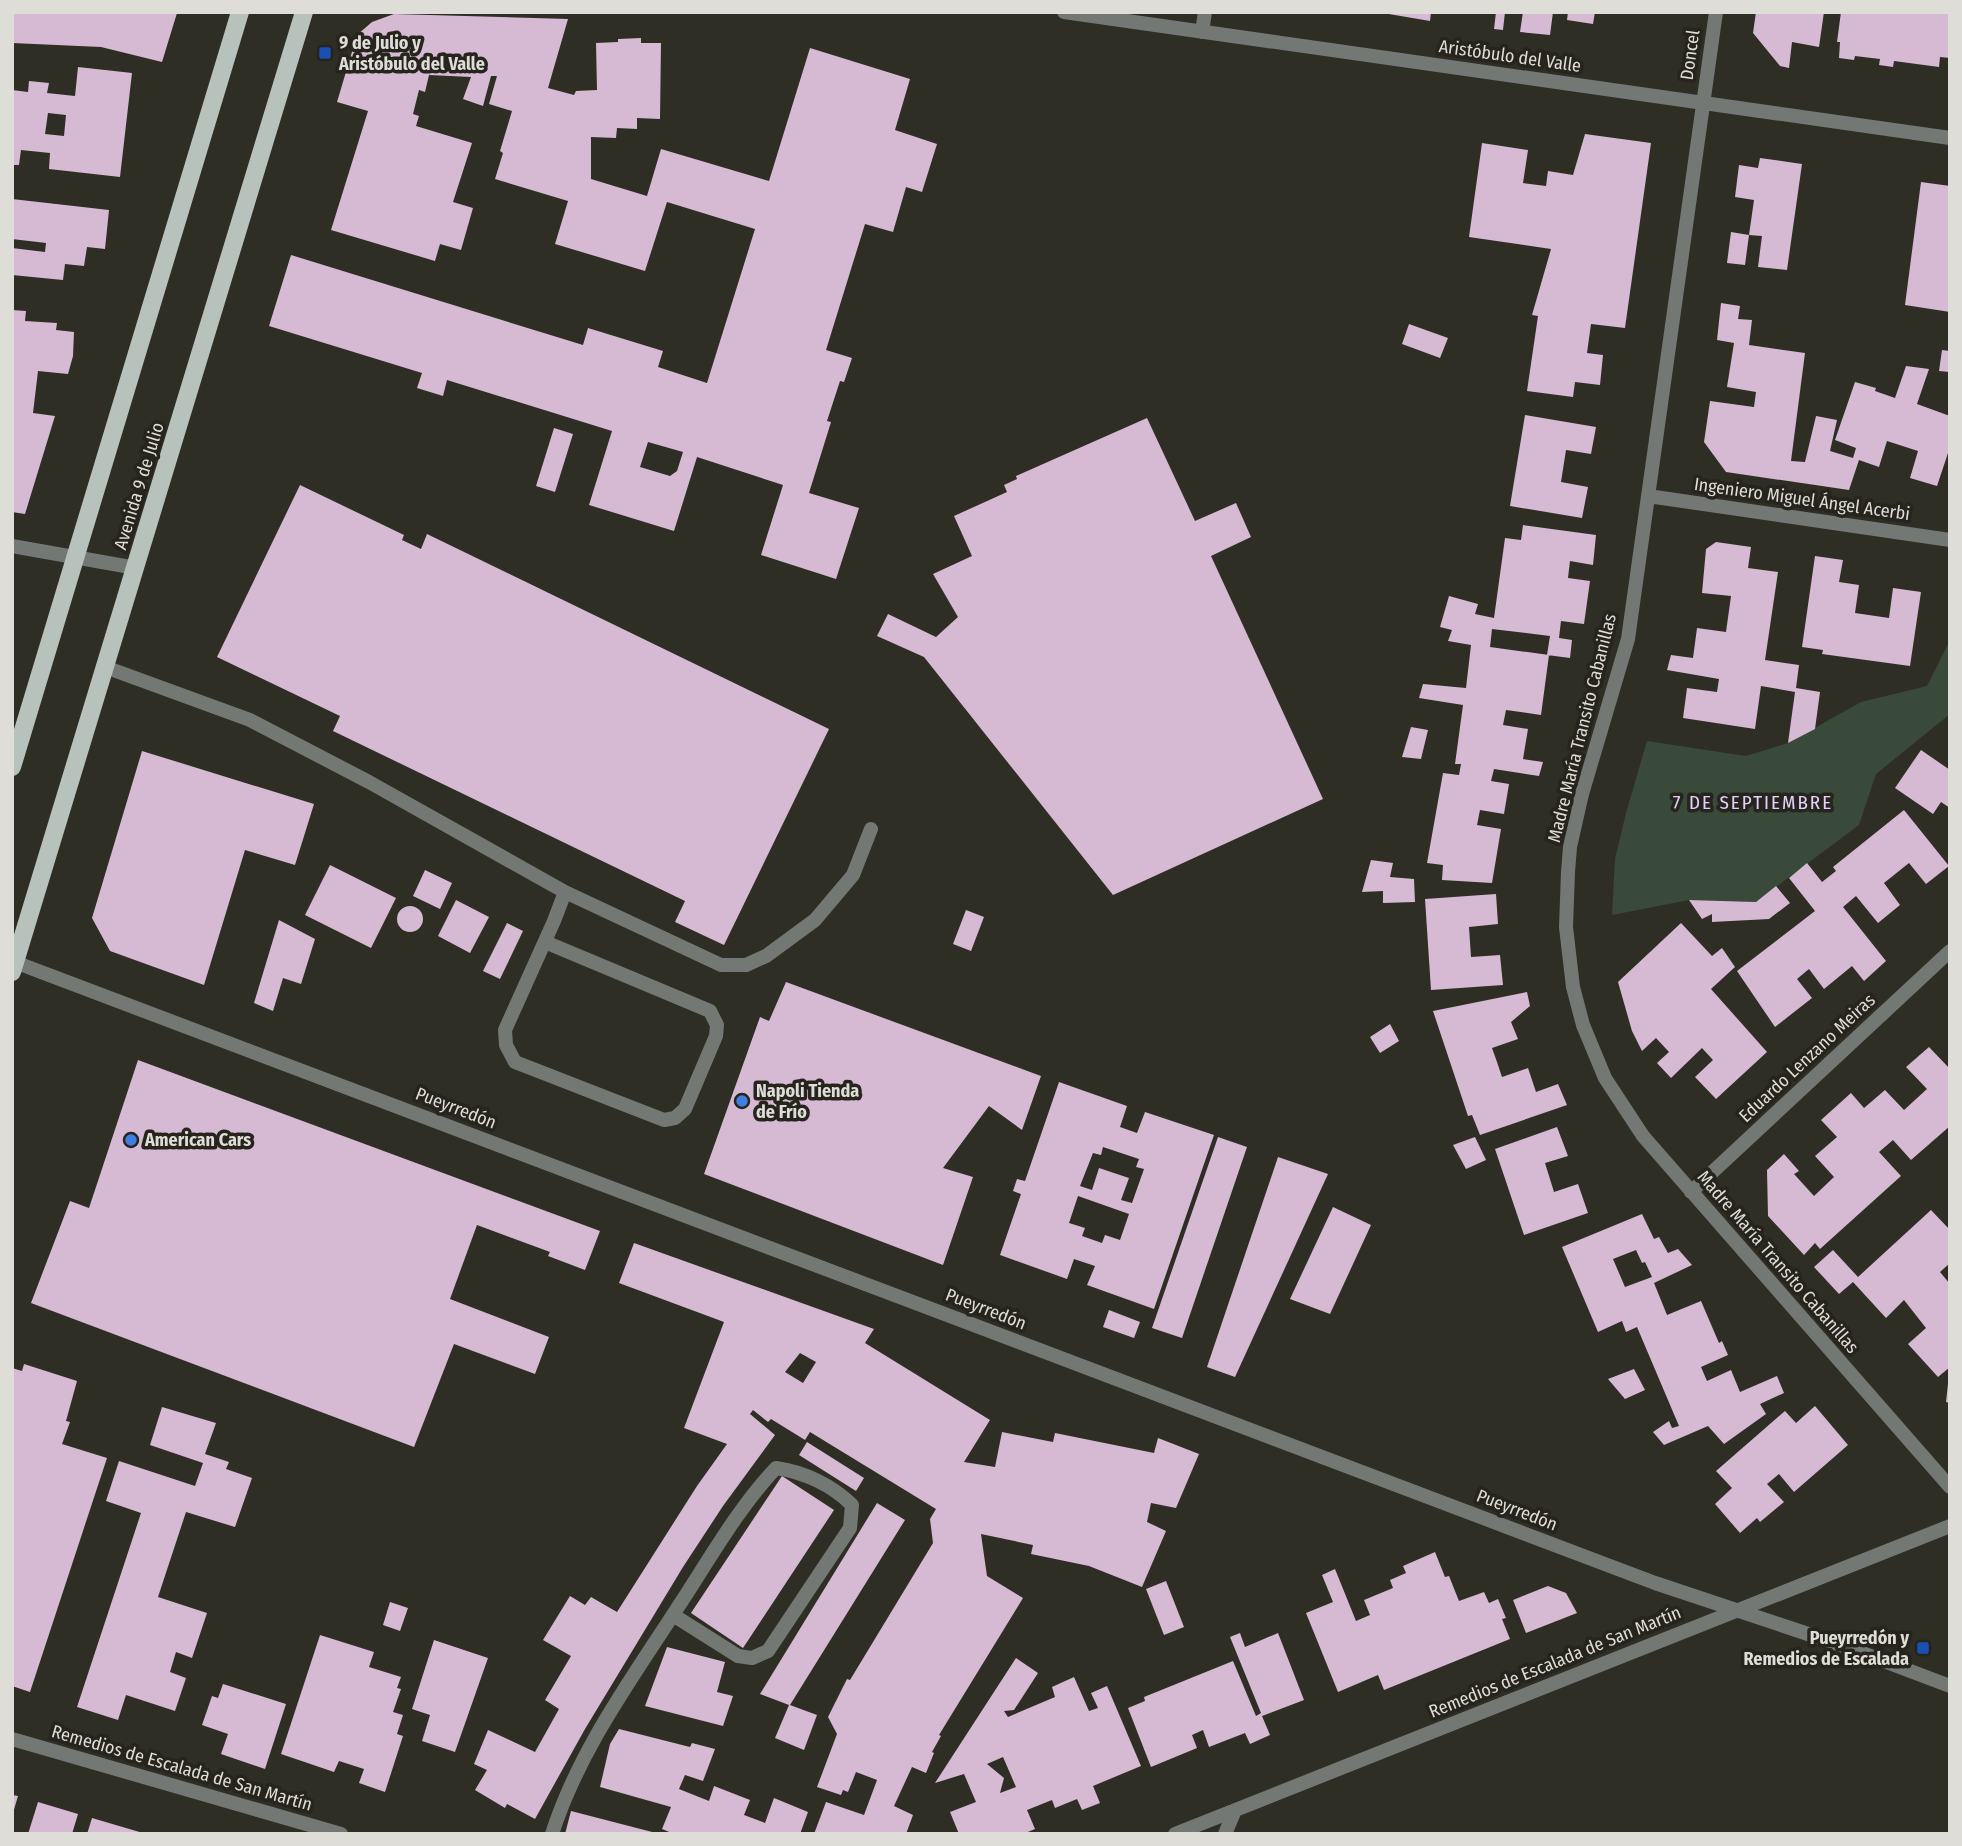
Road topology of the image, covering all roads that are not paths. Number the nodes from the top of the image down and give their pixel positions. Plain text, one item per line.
1 (240, 12) edge
2 (304, 12) edge
3 (1064, 12) edge
4 (1205, 12) edge
5 (1716, 12) edge
6 (1202, 32) junction
7 (1703, 103) junction
8 (1950, 138) edge
9 (1648, 496) junction
10 (1950, 540) edge
11 (12, 546) edge
12 (76, 557) junction
13 (136, 568) junction
14 (105, 667) junction
15 (12, 767) edge
16 (871, 829) dead end
17 (565, 892) junction
18 (545, 942) junction
19 (1950, 951) edge
20 (13, 965) edge
21 (1691, 1192) junction
22 (1950, 1487) edge
23 (1950, 1526) edge
24 (1737, 1610) junction
25 (673, 1615) junction
26 (1950, 1686) edge
27 (12, 1739) edge
28 (1235, 1810) junction
29 (341, 1834) edge
30 (552, 1834) edge
31 (1175, 1834) edge
32 (1226, 1834) edge

1 - 12 main road
2 - 13 main road, Avenida 9 de Julio
3 - 6 street, Aristóbulo del Valle
4 - 6 street
5 - 7 street, Doncel
6 - 7 street, Aristóbulo del Valle
7 - 8 street, Aristóbulo del Valle
7 - 9 street, Madre María Transito Cabanillas
9 - 10 street, Ingeniero Miguel Ángel Acerbi
9 - 21 street, Madre María Transito Cabanillas
11 - 12 street
12 - 13 street
12 - 15 main road
13 - 14 main road, Avenida 9 de Julio
14 - 17 street
14 - 20 main road, Avenida 9 de Julio
16 - 17 street
17 - 18 street
18 - 18 street
19 - 21 street, Eduardo Lenzano Meiras
20 - 24 street, Pueyrredón
21 - 22 street, Madre María Transito Cabanillas
23 - 24 street, Remedios de Escalada de San Martín
24 - 26 street, Pueyrredón
24 - 28 street, Remedios de Escalada de San Martín
25 - 25 street
25 - 30 street
27 - 29 street, Remedios de Escalada de San Martín
28 - 31 street, Remedios de Escalada de San Martín
28 - 32 street

